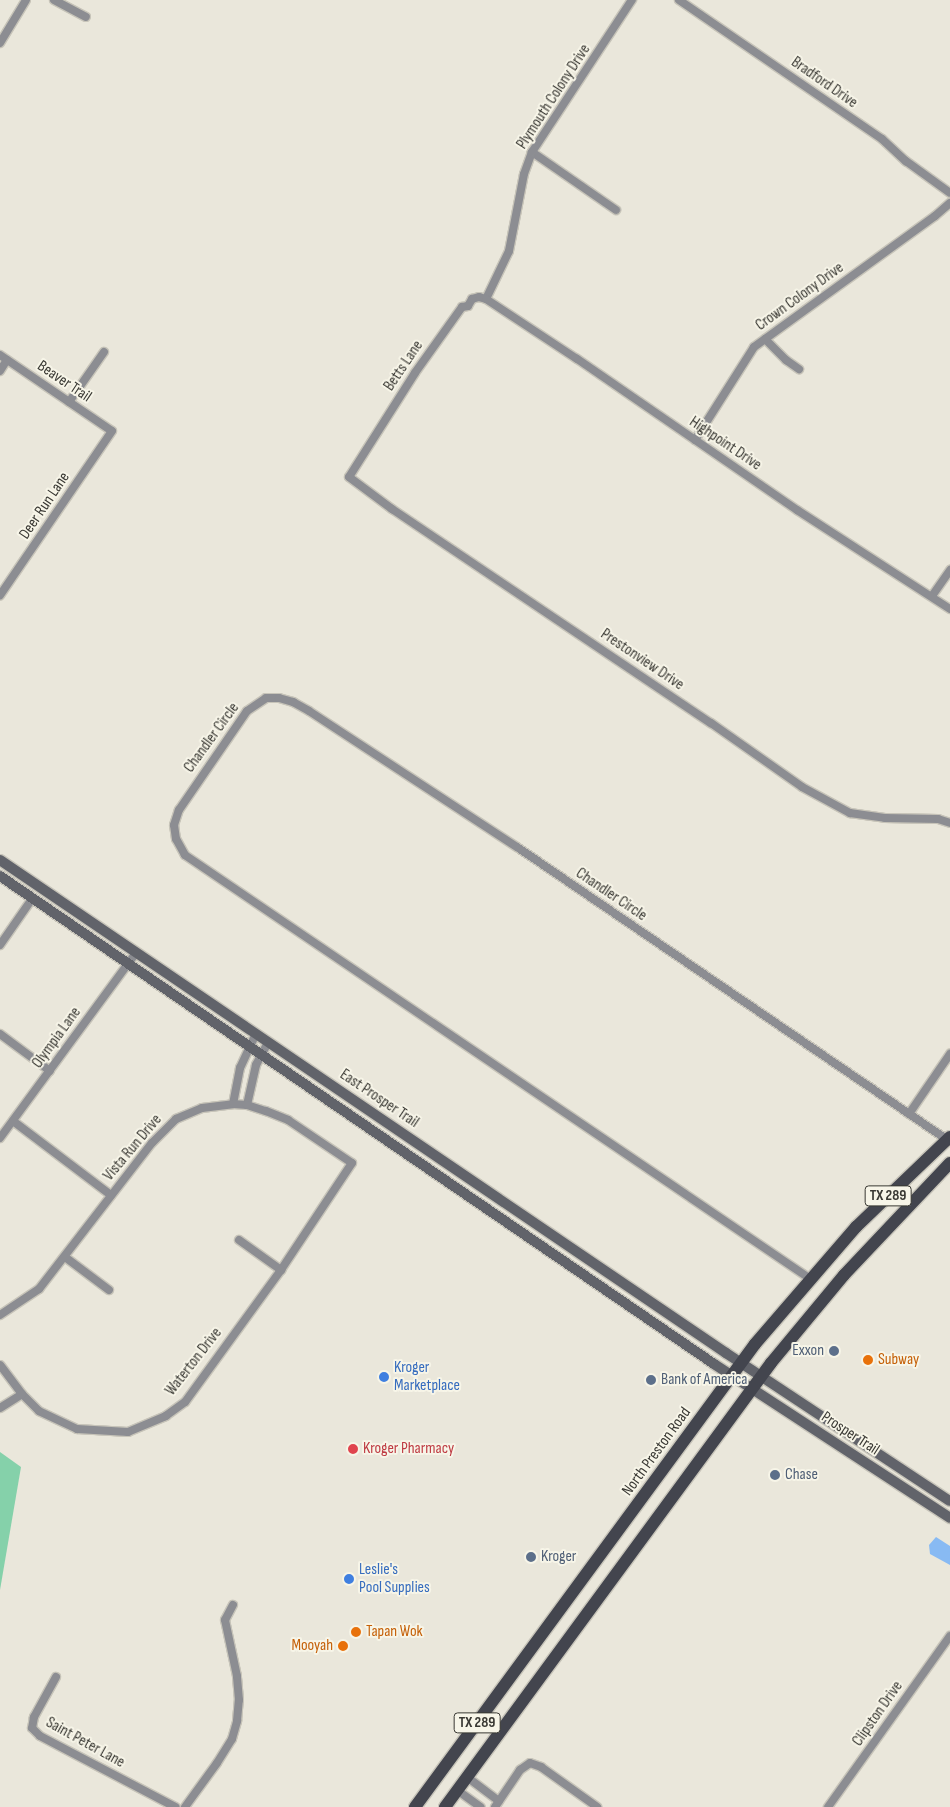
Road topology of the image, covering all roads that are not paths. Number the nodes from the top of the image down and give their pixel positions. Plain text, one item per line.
1 (26, 0) edge
2 (54, 0) edge
3 (632, 0) edge
4 (679, 0) edge
5 (86, 17) dead end
6 (0, 43) edge
7 (532, 152) junction
8 (950, 193) edge
9 (950, 203) edge
10 (616, 210) dead end
11 (486, 299) junction
12 (765, 338) junction
13 (104, 352) dead end
14 (0, 355) edge
15 (7, 360) junction
16 (799, 369) dead end
17 (0, 371) edge
18 (69, 402) junction
19 (112, 432) joint
20 (695, 440) junction
21 (355, 465) joint
22 (950, 570) edge
23 (0, 595) edge
24 (932, 596) junction
25 (950, 609) edge
26 (950, 823) edge
27 (0, 860) edge
28 (0, 876) edge
29 (32, 898) junction
30 (0, 945) edge
31 (136, 953) junction
32 (128, 964) junction
33 (0, 1034) edge
34 (256, 1034) junction
35 (268, 1042) junction
36 (250, 1048) junction
37 (950, 1054) edge
38 (261, 1055) junction
39 (50, 1071) junction
40 (232, 1104) junction
41 (247, 1105) junction
42 (909, 1114) junction
43 (13, 1121) junction
44 (0, 1138) edge
45 (949, 1140) edge
46 (352, 1163) joint
47 (950, 1163) edge
48 (111, 1195) junction
49 (239, 1240) dead end
50 (561, 1240) junction
51 (552, 1253) junction
52 (65, 1257) junction
53 (280, 1270) junction
54 (809, 1278) junction
55 (109, 1290) dead end
56 (0, 1315) edge
57 (741, 1363) junction
58 (0, 1365) edge
59 (732, 1376) junction
60 (761, 1376) junction
61 (752, 1389) junction
62 (22, 1394) junction
63 (0, 1408) edge
64 (950, 1501) edge
65 (950, 1518) edge
66 (233, 1605) dead end
67 (950, 1636) edge
68 (540, 1639) junction
69 (558, 1652) junction
70 (56, 1677) dead end
71 (467, 1777) junction
72 (457, 1790) junction
73 (497, 1804) edge
74 (175, 1807) edge
75 (185, 1807) edge
76 (415, 1807) edge
77 (445, 1807) edge
78 (480, 1807) edge
79 (597, 1807) edge
80 (828, 1807) edge

1 - 6 street
2 - 5 street
3 - 7 street, Plymouth Colony Drive
4 - 8 street, Bradford Drive
7 - 10 street
7 - 11 street, Plymouth Colony Drive
9 - 12 street, Crown Colony Drive
11 - 20 street, Highpoint Drive
11 - 21 street, Betts Lane
12 - 16 street
12 - 20 street, Crown Colony Drive
13 - 18 street
14 - 15 street, Beaver Trail
15 - 17 street
15 - 18 street, Beaver Trail
18 - 19 street, Beaver Trail
19 - 23 street, Deer Run Lane
20 - 24 street, Highpoint Drive
21 - 26 street, Prestonview Drive
22 - 24 street
24 - 25 street, Highpoint Drive
27 - 31 main road, East Prosper Trail
28 - 29 main road, East Prosper Trail
29 - 30 street
29 - 32 main road, East Prosper Trail
31 - 32 street, Olympia Lane
31 - 34 main road, East Prosper Trail
32 - 36 main road, East Prosper Trail
32 - 39 street, Olympia Lane
33 - 39 street
34 - 35 main road, East Prosper Trail
34 - 36 street
35 - 38 street
35 - 50 main road, East Prosper Trail
36 - 38 main road, East Prosper Trail
36 - 40 street
37 - 42 street
38 - 41 street
38 - 51 main road, East Prosper Trail
39 - 43 street, Olympia Lane
40 - 41 street, Vista Run Drive
40 - 48 street, Vista Run Drive
41 - 46 street, Vista Run Drive
42 - 45 street, Chandler Circle
42 - 54 street, Chandler Circle
43 - 44 street, Olympia Lane
43 - 48 street
45 - 54 main road, North Preston Road / TX 289
46 - 53 street, Waterton Drive
47 - 60 main road, TX 289
48 - 52 street, Vista Run Drive
49 - 53 street
50 - 51 main road
50 - 57 main road, East Prosper Trail
51 - 59 main road, East Prosper Trail
52 - 55 street
52 - 56 street, Vista Run Drive
53 - 62 street, Waterton Drive
54 - 57 main road, North Preston Road / TX 289
57 - 59 main road, North Preston Road / TX 289
57 - 60 main road, Prosper Trail
58 - 62 street, Waterton Drive
59 - 61 main road, Prosper Trail
59 - 68 main road, North Preston Road / TX 289
60 - 61 main road, TX 289
60 - 64 main road, Prosper Trail
61 - 65 main road, Prosper Trail
61 - 69 main road, TX 289
62 - 63 street
66 - 75 street
67 - 80 street, Clipston Drive
68 - 69 main road
68 - 76 main road, North Preston Road / TX 289
69 - 71 main road, TX 289
70 - 74 street, Saint Peter Lane
71 - 72 main road, TX 289
71 - 73 street
72 - 77 main road, TX 289
72 - 78 street
73 - 79 street

